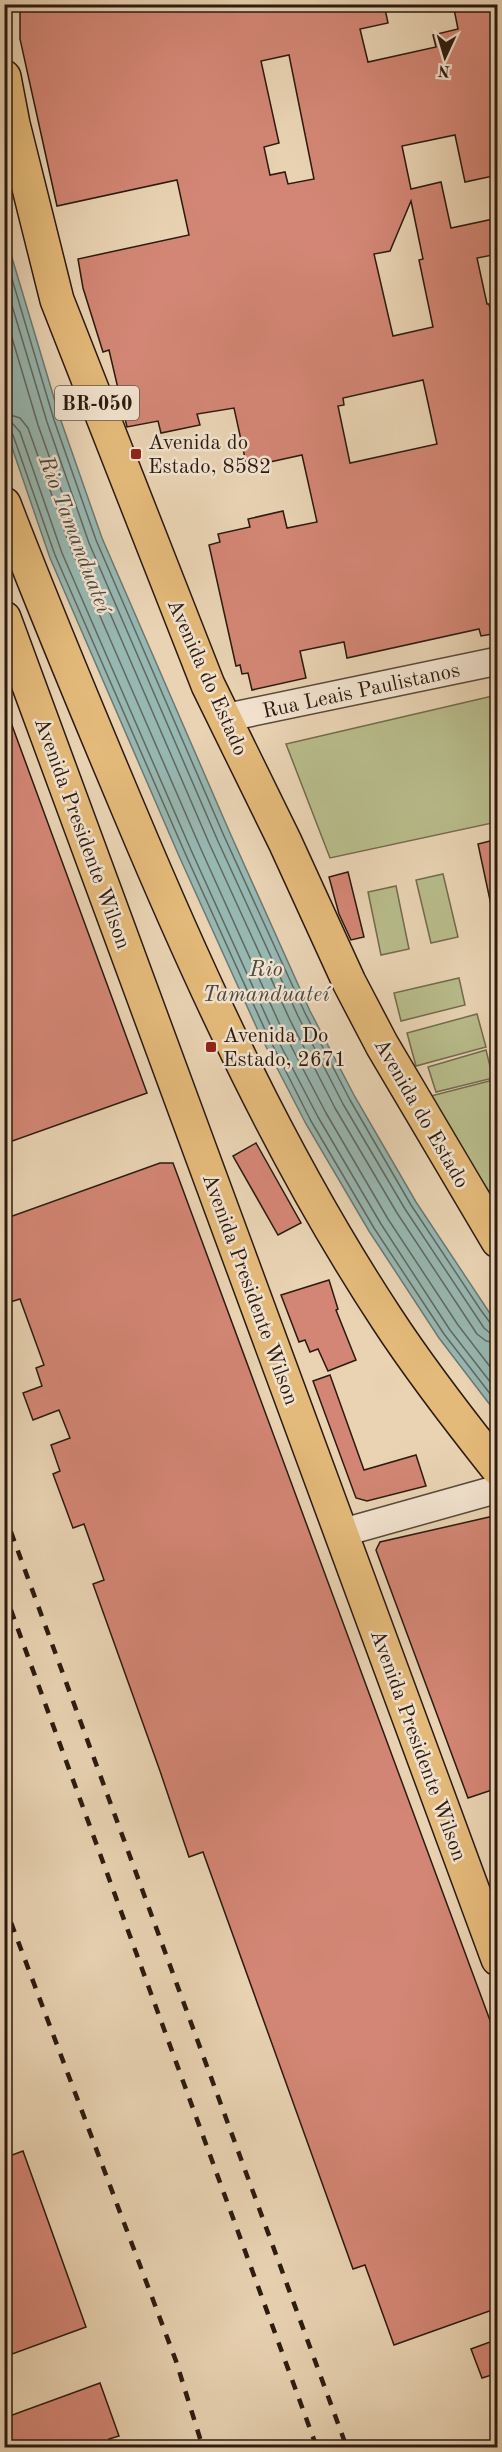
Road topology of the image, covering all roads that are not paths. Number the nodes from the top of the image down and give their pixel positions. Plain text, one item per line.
1 (4, 77) edge
2 (4, 504) edge
3 (4, 618) edge
4 (498, 661) edge
5 (224, 718) junction
6 (498, 1241) edge
7 (498, 1469) edge
8 (498, 1489) edge
9 (341, 1533) junction
10 (498, 1959) edge

1 - 5 main road, Avenida do Estado / BR-050
2 - 7 main road
3 - 9 main road, Avenida Presidente Wilson
4 - 5 street, Rua Leais Paulistanos
5 - 6 main road, Avenida do Estado / BR-050
8 - 9 street
9 - 10 main road, Avenida Presidente Wilson

